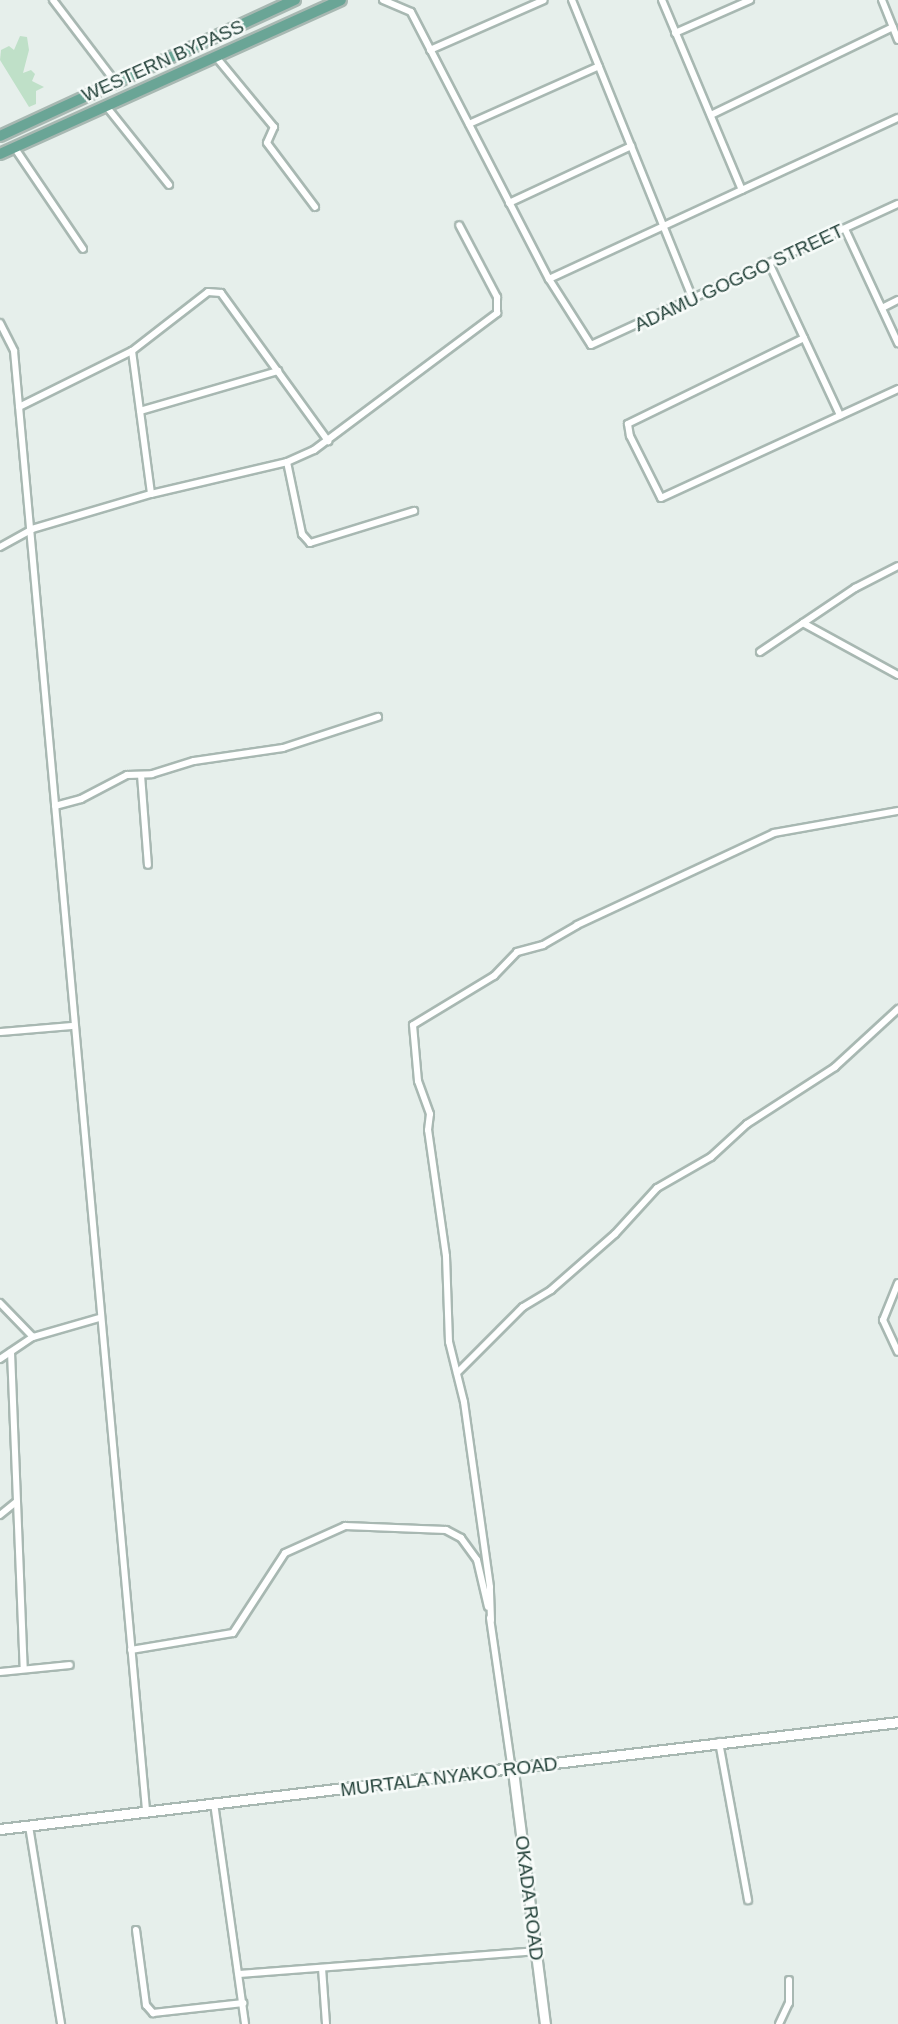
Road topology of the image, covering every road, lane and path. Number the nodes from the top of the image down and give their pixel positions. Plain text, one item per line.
1 (53, 0) edge
2 (295, 0) edge
3 (341, 0) edge
4 (383, 0) edge
5 (544, 0) edge
6 (572, 0) edge
7 (662, 0) edge
8 (750, 0) edge
9 (882, 0) edge
10 (893, 27) junction
11 (676, 33) junction
12 (898, 40) edge
13 (430, 50) junction
14 (216, 57) junction
15 (599, 66) junction
16 (117, 83) junction
17 (106, 106) junction
18 (711, 115) junction
19 (898, 118) edge
20 (469, 124) junction
21 (0, 135) edge
22 (631, 146) junction
23 (14, 147) junction
24 (0, 153) edge
25 (169, 185) dead end
26 (742, 190) junction
27 (509, 203) junction
28 (898, 204) edge
29 (316, 208) dead end
30 (459, 225) dead end
31 (664, 226) junction
32 (845, 229) junction
33 (83, 249) dead end
34 (770, 265) junction
35 (549, 279) junction
36 (694, 300) junction
37 (898, 300) edge
38 (881, 308) junction
39 (0, 323) edge
40 (804, 338) junction
41 (898, 343) edge
42 (132, 351) junction
43 (278, 371) junction
44 (898, 389) edge
45 (19, 407) junction
46 (140, 411) junction
47 (840, 415) junction
48 (328, 440) junction
49 (287, 462) junction
50 (151, 494) junction
51 (414, 511) dead end
52 (32, 530) junction
53 (1, 544) edge
54 (898, 566) edge
55 (803, 623) junction
56 (760, 652) dead end
57 (898, 675) edge
58 (378, 717) dead end
59 (141, 775) junction
60 (55, 806) junction
61 (898, 811) edge
62 (148, 865) dead end
63 (898, 1009) edge
64 (72, 1026) junction
65 (0, 1032) edge
66 (898, 1283) edge
67 (0, 1303) edge
68 (99, 1318) junction
69 (33, 1337) junction
70 (10, 1352) junction
71 (898, 1352) edge
72 (0, 1359) edge
73 (457, 1373) junction
74 (16, 1502) junction
75 (0, 1515) edge
76 (491, 1620) junction
77 (131, 1650) junction
78 (70, 1665) dead end
79 (23, 1669) junction
80 (0, 1672) edge
81 (898, 1722) edge
82 (719, 1742) junction
83 (513, 1771) junction
84 (214, 1803) junction
85 (146, 1811) junction
86 (29, 1826) junction
87 (0, 1829) edge
88 (748, 1900) dead end
89 (136, 1930) dead end
90 (536, 1951) junction
91 (322, 1968) junction
92 (239, 1974) junction
93 (789, 1980) dead end
94 (243, 2003) junction
95 (61, 2024) edge
96 (245, 2024) edge
97 (326, 2024) edge
98 (545, 2024) edge
99 (779, 2024) edge

1 - 16 street
2 - 16 main road, WESTERN BYPASS
3 - 14 main road, WESTERN BYPASS
4 - 13 street
5 - 13 street
6 - 15 street
7 - 11 street
8 - 11 street
9 - 10 street
10 - 12 street
10 - 18 street
11 - 18 street
13 - 20 street
14 - 17 main road, WESTERN BYPASS
14 - 29 street
15 - 20 street
15 - 22 street
16 - 21 main road, WESTERN BYPASS
17 - 23 main road, WESTERN BYPASS
17 - 25 street
18 - 26 street
19 - 26 street
20 - 27 street
22 - 27 street
22 - 31 street
23 - 24 main road, WESTERN BYPASS
23 - 33 street
26 - 31 street
27 - 35 street
28 - 32 street, ADAMU GOGGO STREET
30 - 48 street
31 - 35 street
31 - 36 street
32 - 34 street, ADAMU GOGGO STREET
32 - 38 street
34 - 36 street, ADAMU GOGGO STREET
34 - 40 street
35 - 36 street, ADAMU GOGGO STREET
37 - 38 street
38 - 41 street
39 - 45 street
40 - 47 street
40 - 47 street
42 - 43 street
42 - 45 street
42 - 46 street
43 - 46 street
43 - 48 street
44 - 47 street
45 - 52 street
46 - 50 street
48 - 49 street
49 - 50 street
49 - 51 street
50 - 52 street
52 - 53 street
52 - 60 street
54 - 55 street
55 - 56 street
55 - 57 street
58 - 59 street
59 - 60 street
59 - 62 street
60 - 64 street
61 - 73 street
63 - 73 street
64 - 65 street
64 - 68 street
66 - 71 street
67 - 69 street
68 - 69 street
68 - 77 street
69 - 70 street
70 - 72 street
70 - 74 street
73 - 76 street
74 - 75 street
74 - 79 street
76 - 77 street
76 - 83 street
77 - 85 street
78 - 79 street
79 - 80 street
81 - 82 street, MURTALA NYAKO ROAD
82 - 83 street, MURTALA NYAKO ROAD
82 - 88 street
83 - 84 street, MURTALA NYAKO ROAD
83 - 90 street, OKADA ROAD
84 - 85 street, MURTALA NYAKO ROAD
84 - 92 street
85 - 86 street, MURTALA NYAKO ROAD
86 - 87 street, MURTALA NYAKO ROAD
86 - 95 street
89 - 94 street
90 - 91 street
90 - 98 street, OKADA ROAD
91 - 92 street
91 - 97 street
92 - 94 street
93 - 99 street
94 - 96 street

